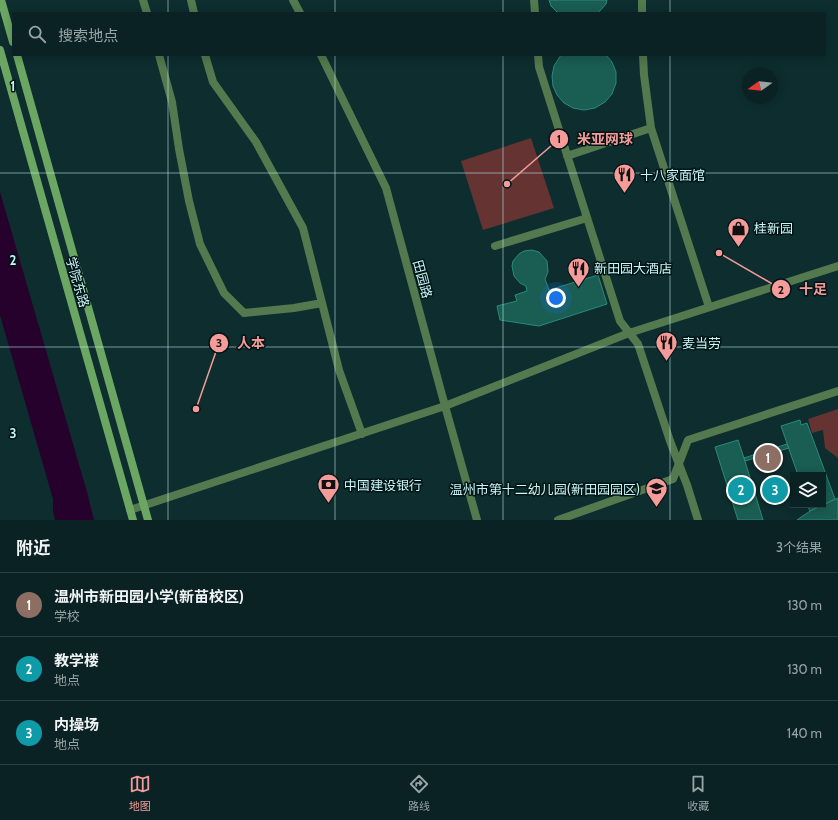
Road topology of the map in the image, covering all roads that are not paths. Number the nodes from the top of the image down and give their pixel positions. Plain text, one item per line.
1 (1, 0) edge
2 (143, 0) edge
3 (191, 0) edge
4 (293, 0) edge
5 (534, 0) edge
6 (642, 0) edge
7 (147, 12) edge
8 (194, 12) edge
9 (299, 12) edge
10 (535, 12) edge
11 (642, 12) edge
12 (12, 38) edge
13 (0, 50) edge
14 (17, 56) edge
15 (159, 56) edge
16 (205, 56) edge
17 (321, 56) edge
18 (538, 56) edge
19 (644, 56) edge
20 (651, 128) junction
21 (567, 156) junction
22 (587, 218) junction
23 (495, 246) dead end
24 (838, 266) edge
25 (322, 303) junction
26 (709, 307) junction
27 (629, 333) junction
28 (838, 391) edge
29 (444, 406) junction
30 (362, 434) junction
31 (679, 464) junction
32 (144, 506) junction
33 (130, 510) junction
34 (133, 520) edge
35 (148, 520) edge
36 (477, 520) edge
37 (558, 520) edge
38 (698, 520) edge

1 - 12 main road
2 - 7 street
3 - 8 street
4 - 9 street
5 - 10 street
6 - 11 street
13 - 33 main road, 学院东路
14 - 32 main road, 学院东路
15 - 25 street
16 - 25 street
17 - 29 street, 田园路
18 - 21 street
19 - 20 street
20 - 21 street
20 - 26 street
21 - 22 street
22 - 23 street
22 - 27 street
24 - 26 street
25 - 30 street
26 - 27 street
27 - 29 street
27 - 31 street
28 - 31 street
29 - 30 street
29 - 36 street, 田园路
30 - 32 street
31 - 37 street
31 - 38 street
32 - 33 street
32 - 35 main road, 学院东路
33 - 34 main road, 学院东路

